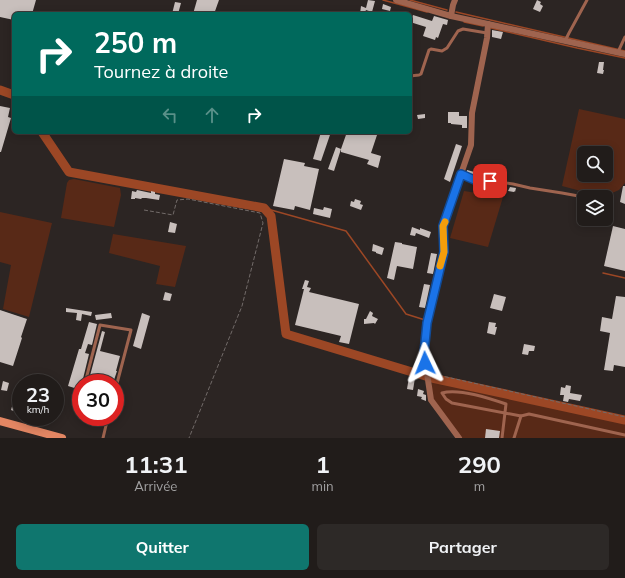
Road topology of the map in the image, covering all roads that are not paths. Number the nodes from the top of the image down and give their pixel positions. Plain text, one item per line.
1 (396, 0) edge
2 (455, 0) edge
3 (587, 0) edge
4 (451, 16) junction
5 (488, 24) junction
6 (487, 32) junction
7 (625, 37) edge
8 (566, 39) junction
9 (619, 50) junction
10 (625, 54) edge
11 (412, 76) edge
12 (461, 174) junction
13 (577, 196) edge
14 (87, 374) edge
15 (119, 374) edge
16 (505, 413) junction
17 (521, 416) junction
18 (0, 421) edge
19 (106, 426) edge
20 (625, 435) edge
21 (62, 438) edge
22 (103, 438) edge
23 (460, 438) edge
24 (502, 438) edge
25 (514, 438) edge

1 - 4 street
2 - 4 street
3 - 8 lane
4 - 5 street
5 - 6 street
5 - 8 street
6 - 11 lane
6 - 12 street
7 - 9 lane
8 - 9 street
9 - 10 street
12 - 13 lane
12 - 23 street
14 - 15 lane
16 - 16 lane
16 - 17 lane
16 - 24 lane
17 - 20 lane
17 - 25 lane
18 - 21 street
19 - 22 lane

